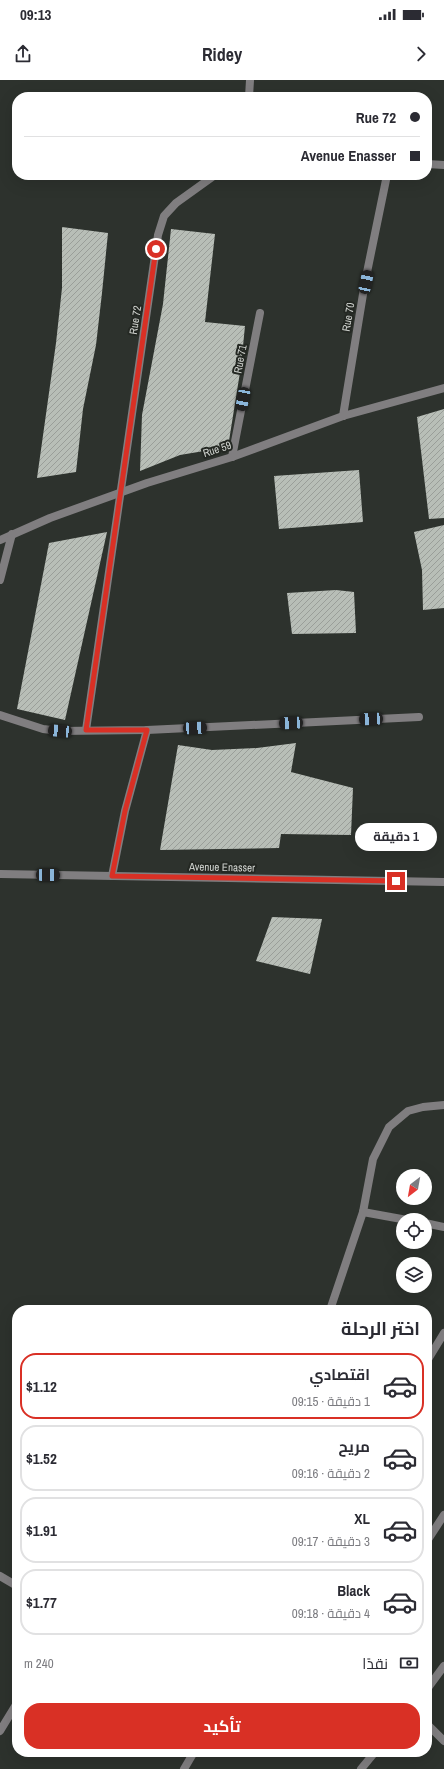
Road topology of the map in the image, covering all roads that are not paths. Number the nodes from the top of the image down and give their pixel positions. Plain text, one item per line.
1 (250, 80) edge
2 (249, 92) edge
3 (432, 164) edge
4 (444, 165) edge
5 (208, 180) edge
6 (386, 180) edge
7 (260, 313) dead end
8 (444, 388) edge
9 (343, 416) junction
10 (232, 457) junction
11 (119, 493) junction
12 (12, 534) junction
13 (0, 540) edge
14 (0, 580) edge
15 (0, 715) edge
16 (418, 717) dead end
17 (86, 730) junction
18 (147, 730) junction
19 (0, 874) edge
20 (112, 876) junction
21 (444, 882) edge
22 (444, 1105) edge
23 (363, 1212) junction
24 (396, 1218) edge
25 (432, 1224) edge
26 (444, 1226) edge
27 (332, 1305) edge
28 (444, 1333) edge
29 (432, 1353) edge
30 (444, 1515) edge
31 (432, 1533) edge
32 (0, 1576) edge
33 (12, 1583) edge
34 (444, 1666) edge
35 (432, 1682) edge
36 (12, 1711) edge
37 (432, 1729) edge
38 (0, 1730) edge
39 (444, 1741) edge
40 (191, 1757) edge
41 (371, 1757) edge
42 (184, 1769) edge
43 (361, 1769) edge

1 - 2 street
3 - 4 street
5 - 11 street, Rue 72
6 - 9 street, Rue 70
7 - 10 street, Rue 71
8 - 9 street, Rue 59
9 - 10 street, Rue 59
10 - 11 street, Rue 59
11 - 12 street, Rue 59
11 - 17 street, Rue 72
12 - 13 street, Rue 59
12 - 14 street
15 - 17 street
16 - 18 street
17 - 18 street
18 - 20 street
19 - 20 street, Avenue Enasser
20 - 21 street, Avenue Enasser
22 - 23 street
23 - 24 street
23 - 27 street
25 - 26 street
28 - 29 street
30 - 31 street
32 - 33 street
34 - 35 street
36 - 38 street
37 - 39 street
40 - 42 street
41 - 43 street

